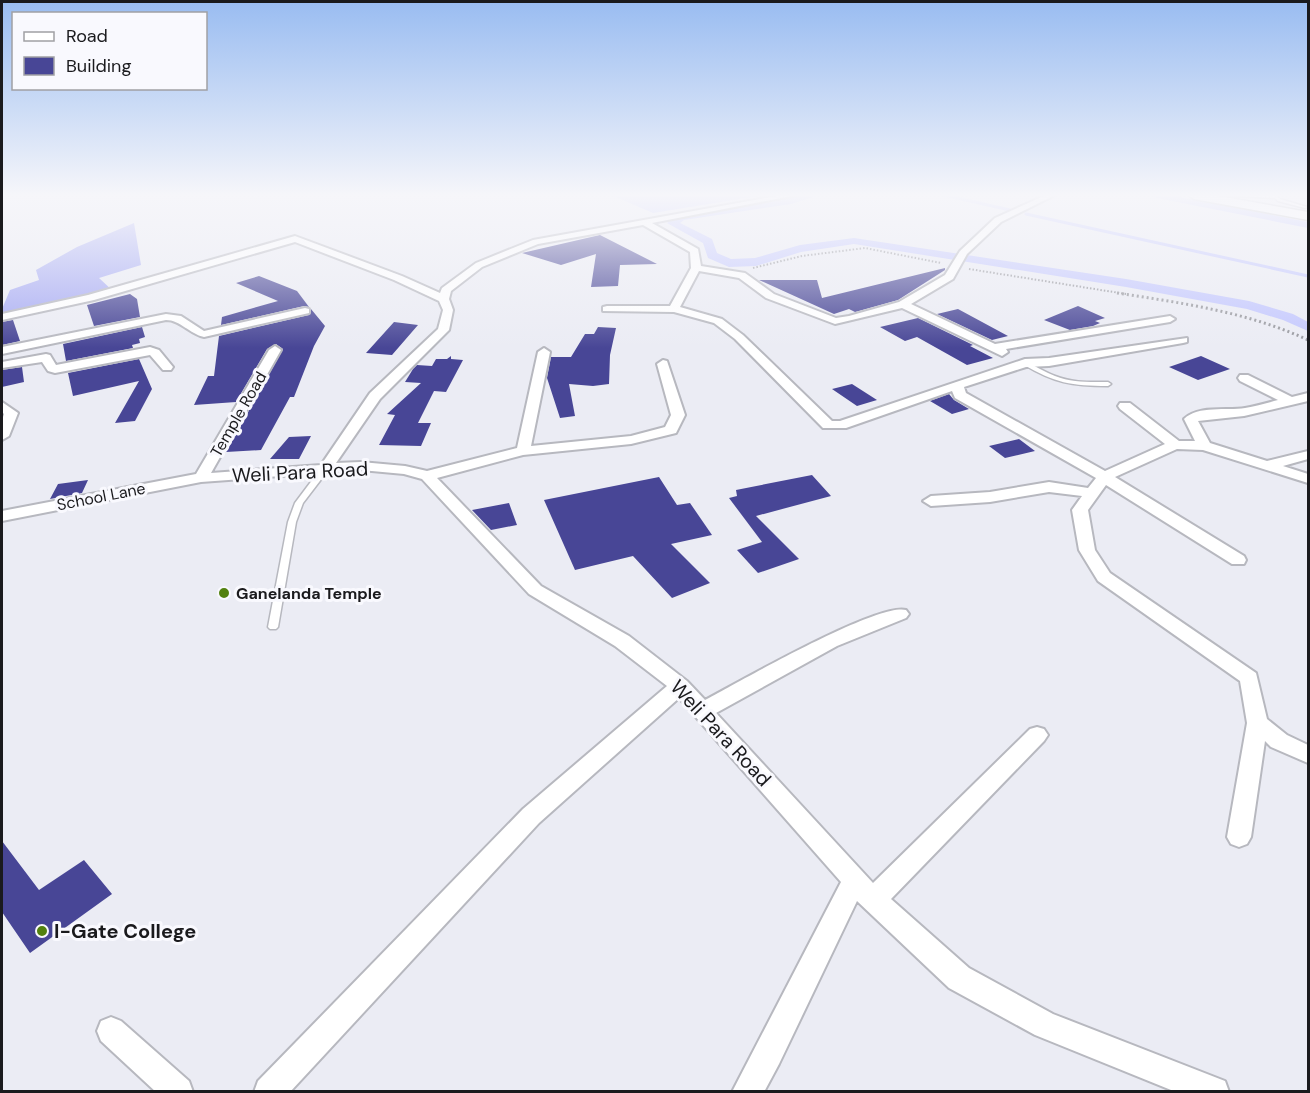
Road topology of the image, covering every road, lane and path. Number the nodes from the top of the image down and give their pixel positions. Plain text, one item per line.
1 (268, 246) edge
2 (316, 246) edge
3 (526, 246) edge
4 (689, 246) edge
5 (972, 246) edge
6 (696, 268) junction
7 (445, 295) junction
8 (903, 304) junction
9 (607, 309) dead end
10 (674, 309) junction
11 (305, 311) dead end
12 (2, 317) edge
13 (1170, 319) dead end
14 (1183, 340) dead end
15 (994, 348) junction
16 (275, 350) dead end
17 (2, 351) edge
18 (544, 352) dead end
19 (1025, 363) junction
20 (663, 364) dead end
21 (2, 365) edge
22 (167, 367) dead end
23 (1244, 378) dead end
24 (1108, 384) dead end
25 (957, 385) junction
26 (1308, 397) edge
27 (1292, 402) junction
28 (2, 406) edge
29 (1125, 406) dead end
30 (3, 430) edge
31 (1176, 445) junction
32 (1204, 446) junction
33 (523, 451) junction
34 (1308, 455) edge
35 (1267, 466) junction
36 (325, 469) junction
37 (426, 476) junction
38 (1104, 477) junction
39 (201, 478) junction
40 (1308, 479) edge
41 (1092, 493) junction
42 (931, 501) dead end
43 (2, 516) edge
44 (1238, 560) dead end
45 (900, 614) dead end
46 (273, 627) dead end
47 (680, 686) junction
48 (704, 710) junction
49 (1257, 723) junction
50 (1037, 735) dead end
51 (1308, 754) edge
52 (1239, 837) dead end
53 (855, 879) junction
54 (873, 900) junction
55 (111, 1031) dead end
56 (1207, 1090) edge
57 (178, 1092) edge
58 (269, 1092) edge
59 (747, 1092) edge

1 - 12 street
2 - 7 street
3 - 7 street
4 - 6 street
5 - 8 street
6 - 8 street
6 - 10 street
7 - 36 street
8 - 15 street
9 - 10 street
10 - 25 street
11 - 17 street
13 - 15 street
14 - 19 street
15 - 19 street
16 - 39 street, Temple Road
18 - 33 street
19 - 24 lane
19 - 25 street
20 - 33 street
21 - 22 street
23 - 27 street
25 - 38 street
26 - 27 street
27 - 32 street
28 - 30 street
29 - 31 street
31 - 32 street
31 - 38 street
32 - 35 street
33 - 37 street
34 - 35 street
35 - 40 street
36 - 37 street, Weli Para Road
36 - 39 street, Weli Para Road
36 - 46 lane
37 - 47 street, Weli Para Road
38 - 41 street
38 - 44 street
39 - 43 street, School Lane
41 - 42 street
41 - 49 street
45 - 48 street
47 - 48 street, Weli Para Road
47 - 58 street
48 - 53 street, Weli Para Road
49 - 51 street
49 - 52 street
50 - 54 street
53 - 54 street, Weli Para Road
53 - 59 street
54 - 56 street, Weli Para Road
55 - 57 street

